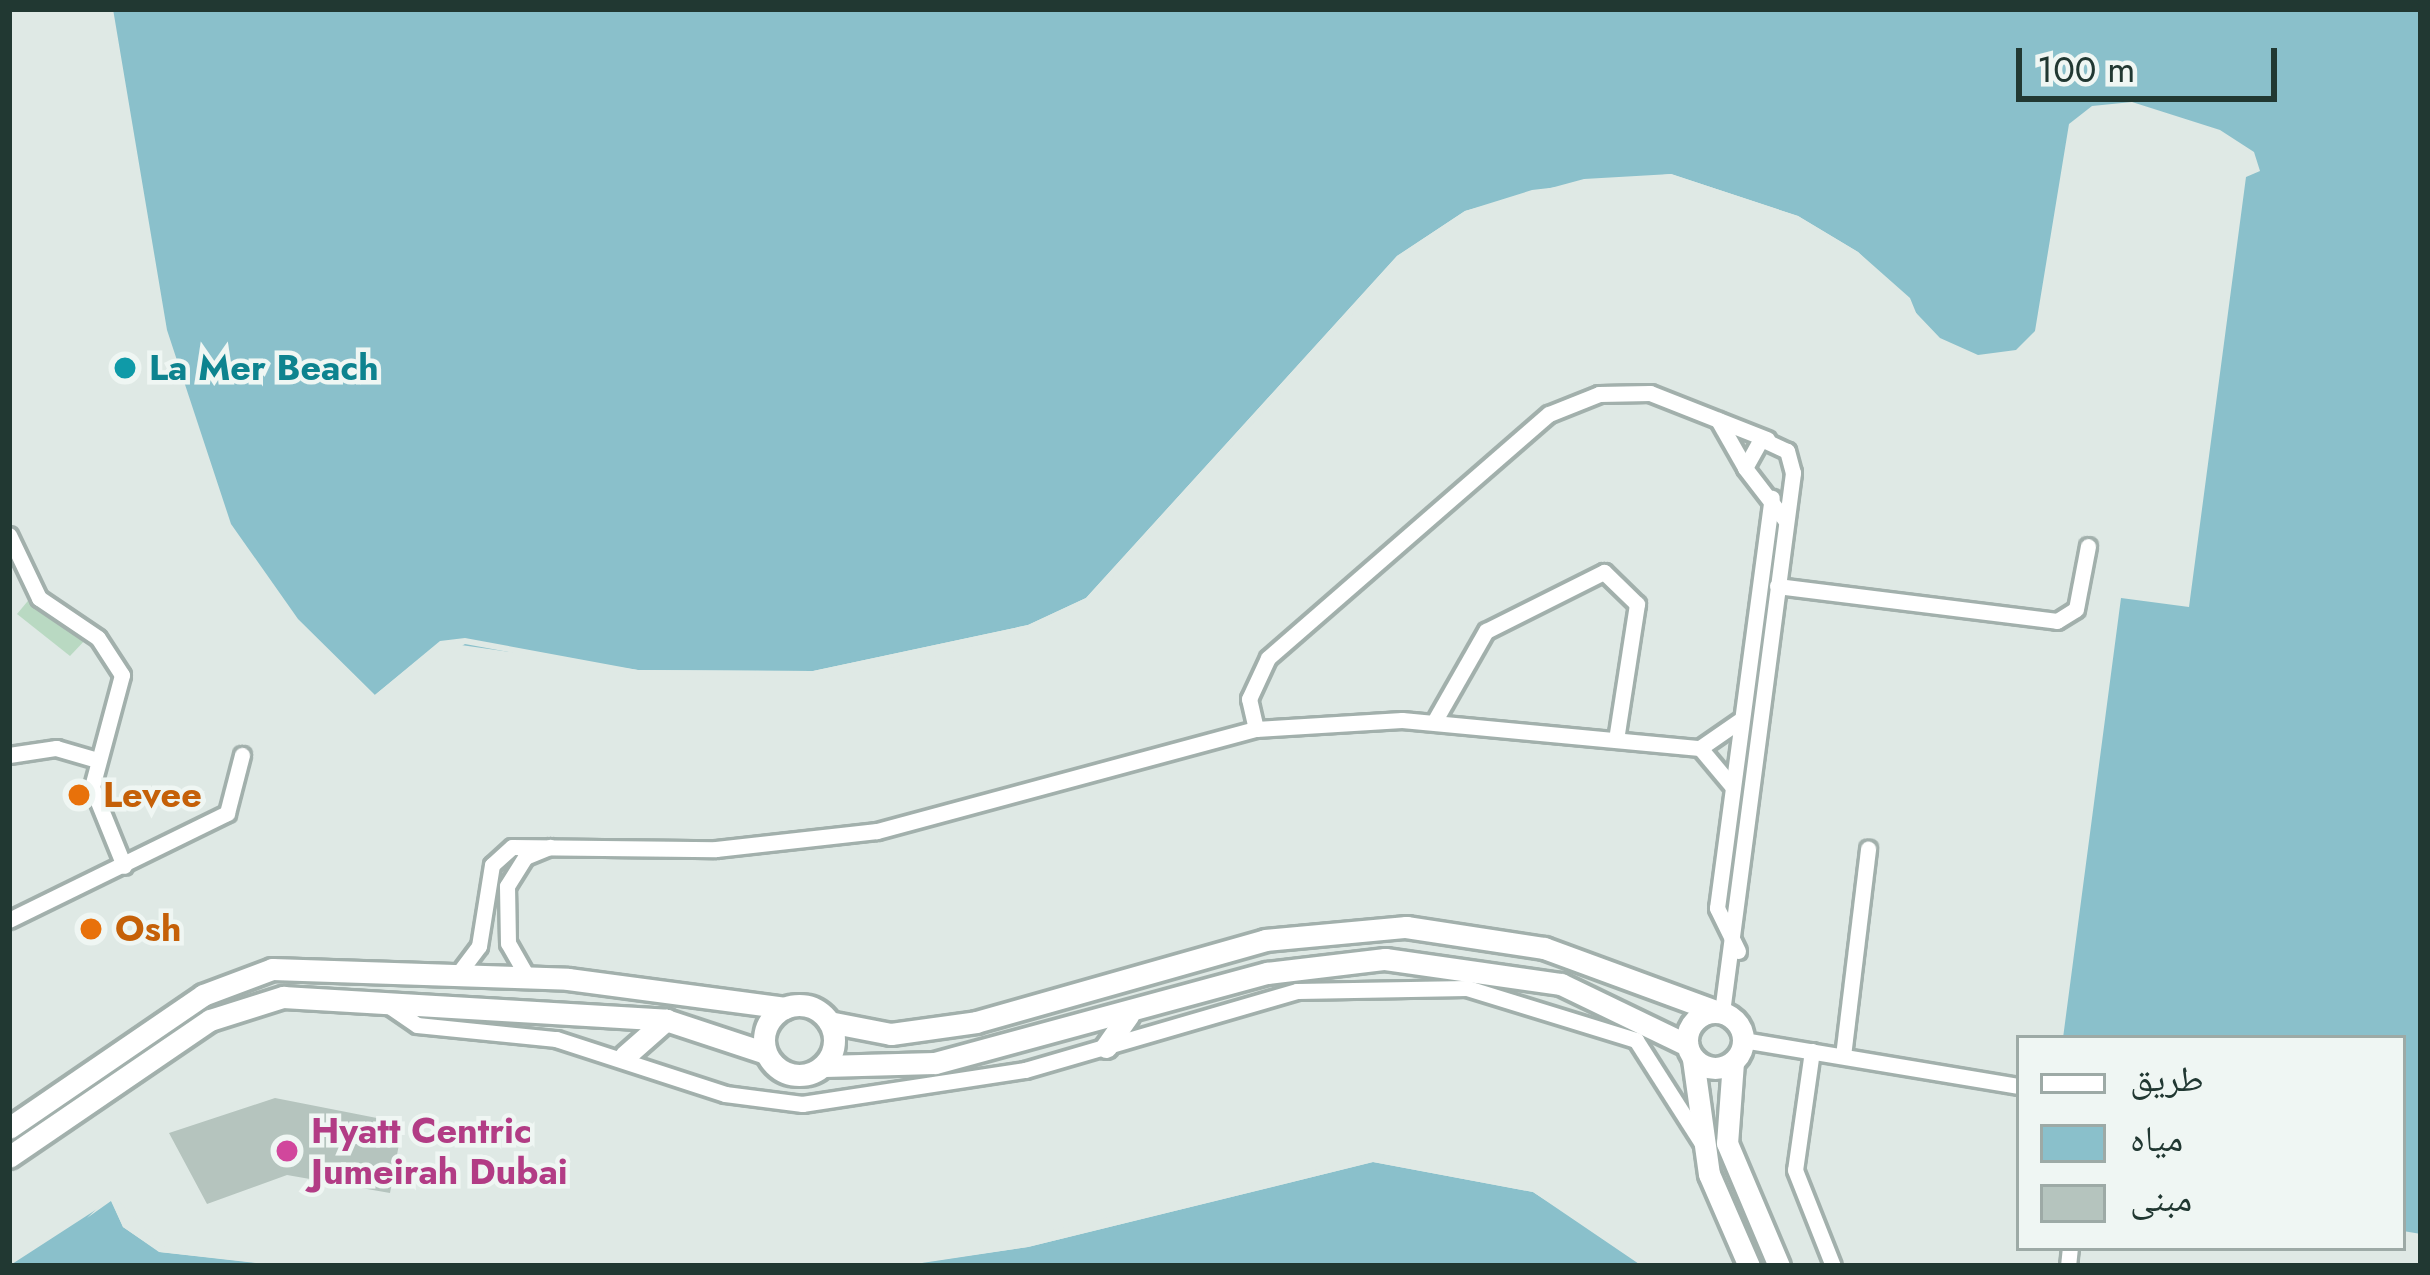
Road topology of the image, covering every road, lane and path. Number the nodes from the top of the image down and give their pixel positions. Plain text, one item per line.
1 (1718, 421) junction
2 (1767, 439) junction
3 (1743, 464) junction
4 (1772, 498) junction
5 (1785, 520) junction
6 (9, 535) edge
7 (2088, 547) dead end
8 (13, 556) edge
9 (1777, 586) junction
10 (1738, 721) junction
11 (1435, 722) junction
12 (1256, 729) junction
13 (1616, 739) junction
14 (1700, 748) junction
15 (9, 755) edge
16 (242, 755) dead end
17 (97, 760) junction
18 (1731, 785) junction
19 (554, 845) junction
20 (1868, 848) dead end
21 (124, 866) junction
22 (9, 920) edge
23 (1738, 951) junction
24 (458, 974) junction
25 (529, 978) junction
26 (380, 999) junction
27 (785, 1008) junction
28 (1719, 1012) junction
29 (1128, 1015) junction
30 (666, 1020) junction
31 (830, 1022) junction
32 (1743, 1040) junction
33 (1106, 1047) junction
34 (1812, 1051) junction
35 (1690, 1052) junction
36 (766, 1053) junction
37 (625, 1056) junction
38 (1844, 1056) junction
39 (1732, 1062) junction
40 (824, 1066) junction
41 (2016, 1085) edge
42 (9, 1128) edge
43 (1703, 1145) junction
44 (9, 1156) edge
45 (1750, 1266) edge
46 (1779, 1266) edge
47 (1833, 1266) edge

1 - 2 street
1 - 3 street
1 - 12 street
2 - 3 street
2 - 5 street
3 - 4 street
4 - 5 street
4 - 10 street
5 - 9 street
6 - 8 street
7 - 9 street
8 - 17 street
9 - 23 street
10 - 14 street
10 - 18 street
11 - 12 street
11 - 13 street
11 - 13 street
12 - 19 street
13 - 14 street
14 - 18 street
15 - 17 street
16 - 21 street
17 - 21 street
18 - 23 street
19 - 24 street
19 - 25 street
20 - 38 street
21 - 22 street
23 - 28 street
24 - 25 street
24 - 42 street
25 - 27 street
26 - 30 street
26 - 37 street
26 - 44 street
27 - 31 street
27 - 36 street
28 - 31 street
28 - 32 street
28 - 35 street
29 - 33 street
29 - 35 street
29 - 40 street
30 - 36 street
30 - 37 street
31 - 40 street
32 - 34 street
32 - 39 street
33 - 37 street
33 - 43 street
34 - 38 street
34 - 47 street
35 - 39 street
35 - 43 street
36 - 40 street
38 - 41 street
39 - 46 street
43 - 45 street

